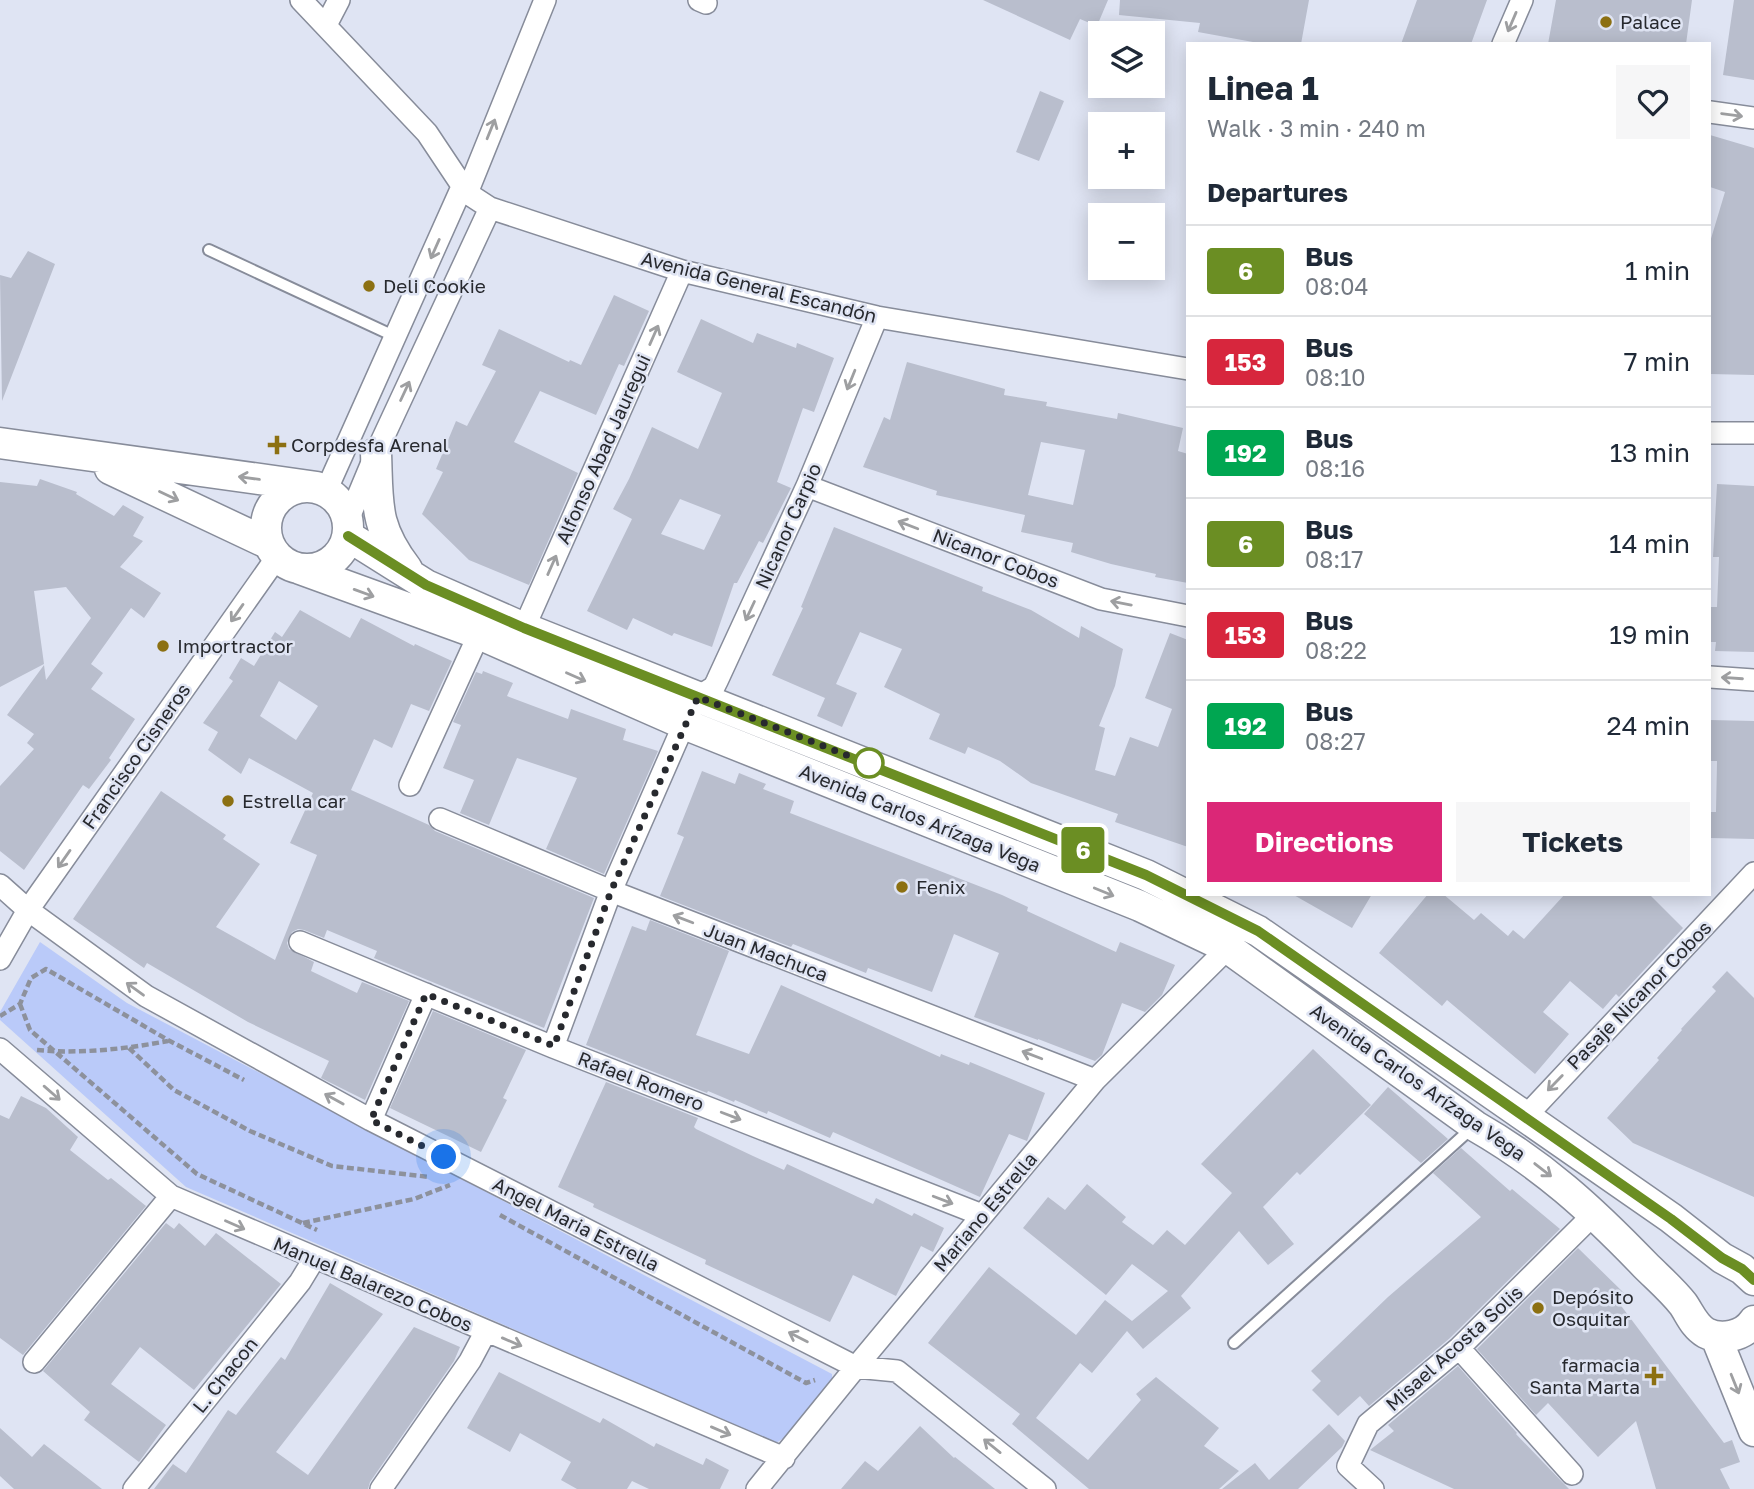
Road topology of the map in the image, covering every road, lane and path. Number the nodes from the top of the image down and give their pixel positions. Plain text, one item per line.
1 (301, 0) edge
2 (339, 0) edge
3 (545, 0) edge
4 (1522, 0) edge
5 (326, 26) junction
6 (1504, 42) edge
7 (1711, 112) edge
8 (1754, 118) edge
9 (465, 190) junction
10 (491, 208) junction
11 (209, 250) dead end
12 (682, 271) junction
13 (877, 317) junction
14 (396, 337) junction
15 (1186, 369) edge
16 (1711, 433) edge
17 (1754, 433) edge
18 (0, 443) edge
19 (376, 453) junction
20 (85, 457) junction
21 (807, 486) junction
22 (321, 489) junction
23 (348, 528) junction
24 (281, 556) junction
25 (426, 585) junction
26 (1186, 616) edge
27 (524, 628) junction
28 (479, 634) junction
29 (1711, 677) edge
30 (1754, 680) edge
31 (698, 697) junction
32 (684, 724) junction
33 (410, 785) dead end
34 (440, 819) dead end
35 (1754, 873) edge
36 (0, 885) edge
37 (611, 891) junction
38 (1186, 895) edge
39 (1188, 896) edge
40 (28, 910) junction
41 (300, 942) dead end
42 (1228, 948) junction
43 (0, 959) edge
44 (426, 994) junction
45 (20, 1004) junction
46 (0, 1016) edge
47 (177, 1037) dead end
48 (169, 1040) junction
49 (554, 1046) junction
50 (130, 1048) junction
51 (57, 1052) junction
52 (5, 1053) edge
53 (1095, 1080) junction
54 (253, 1084) dead end
55 (1525, 1117) junction
56 (371, 1120) junction
57 (1475, 1126) junction
58 (409, 1165) dead end
59 (433, 1178) junction
60 (455, 1183) dead end
61 (447, 1186) junction
62 (459, 1192) dead end
63 (171, 1196) junction
64 (495, 1212) dead end
65 (1595, 1213) junction
66 (982, 1215) junction
67 (302, 1223) junction
68 (327, 1235) dead end
69 (314, 1259) junction
70 (1753, 1276) edge
71 (1753, 1326) edge
72 (486, 1331) junction
73 (1716, 1336) junction
74 (1234, 1343) dead end
75 (1459, 1348) junction
76 (34, 1362) dead end
77 (856, 1367) junction
78 (806, 1383) junction
79 (801, 1395) dead end
80 (1754, 1431) edge
81 (784, 1458) junction
82 (1572, 1474) dead end
83 (134, 1489) edge
84 (381, 1489) edge
85 (757, 1489) edge
86 (1045, 1489) edge
87 (1373, 1489) edge

1 - 5 street, Avenida General Escandón
2 - 5 street
9 -> 3 street
4 -> 6 street
5 - 9 street, Avenida General Escandón
7 -> 8 street
9 - 10 street, Avenida General Escandón
9 -> 14 street
10 - 12 street, Avenida General Escandón
19 -> 10 street
11 - 14 lane
12 - 13 street, Avenida General Escandón
27 -> 12 street, Alfonso Abad Jauregui
13 - 15 street, Avenida General Escandón
13 -> 21 street, Nicanor Carpio
14 - 22 street
16 - 17 street
18 - 20 street, Avenida Carlos Arízaga Vega
19 - 23 street
19 - 25 street
22 -> 20 street, Avenida Carlos Arízaga Vega
20 -> 24 street, Avenida Carlos Arízaga Vega
26 -> 21 street, Nicanor Cobos
21 -> 31 street, Nicanor Carpio
22 - 23 street
22 - 24 street
23 - 24 street
23 - 25 street, Avenida Carlos Arízaga Vega
24 -> 28 street, Avenida Carlos Arízaga Vega
24 -> 40 street, Francisco Cisneros
25 - 27 street, Avenida Carlos Arízaga Vega
27 - 31 street, Avenida Carlos Arízaga Vega
28 -> 32 street, Avenida Carlos Arízaga Vega
28 - 33 street
30 -> 29 street
31 - 32 street, Nicanor Carpio
31 - 38 street, Avenida Carlos Arízaga Vega
32 - 37 street, Nicanor Carpio
32 -> 42 street, Avenida Carlos Arízaga Vega
34 - 37 street, Juan Machuca
35 -> 55 street, Pasaje Nicanor Cobos
36 - 40 street, Angel Maria Estrella
37 - 49 street, Nicanor Carpio
53 -> 37 street, Juan Machuca
39 - 55 street, Avenida Carlos Arízaga Vega
40 - 43 street, Francisco Cisneros
56 -> 40 street, Angel Maria Estrella
41 - 44 street, Rafael Romero
42 - 53 street, Mariano Estrella
42 - 57 street, Avenida Carlos Arízaga Vega
44 - 49 street, Rafael Romero
44 - 56 street
45 - 46 path
45 - 48 path
45 - 51 path
47 - 48 path
48 - 50 path
48 - 54 path
49 -> 66 street, Rafael Romero
50 - 51 path
50 - 59 path
51 - 52 path
51 - 67 path
52 -> 63 street, Manuel Balarezo Cobos
53 - 66 street, Mariano Estrella
55 - 70 street, Avenida Carlos Arízaga Vega
77 -> 56 street, Angel Maria Estrella
57 -> 65 street, Avenida Carlos Arízaga Vega
57 - 74 lane
58 - 59 path
59 - 61 path
60 - 61 path
61 - 62 path
61 - 67 path
63 -> 69 street, Manuel Balarezo Cobos
63 - 76 street
64 - 78 path
65 - 73 street, Avenida Carlos Arízaga Vega
65 - 75 street, Misael Acosta Solis
66 - 77 street, Mariano Estrella
67 - 68 path
69 - 72 street, Manuel Balarezo Cobos
69 - 83 street, L. Chacon
71 - 73 street
72 -> 81 street, Manuel Balarezo Cobos
72 - 84 street
73 -> 80 street, Avenida Carlos Arízaga Vega
75 - 82 street
75 - 87 street, Misael Acosta Solis
77 - 78 path
77 - 81 street, Mariano Estrella
86 -> 77 street, Angel Maria Estrella
78 - 79 path
81 - 85 street, Mariano Estrella

